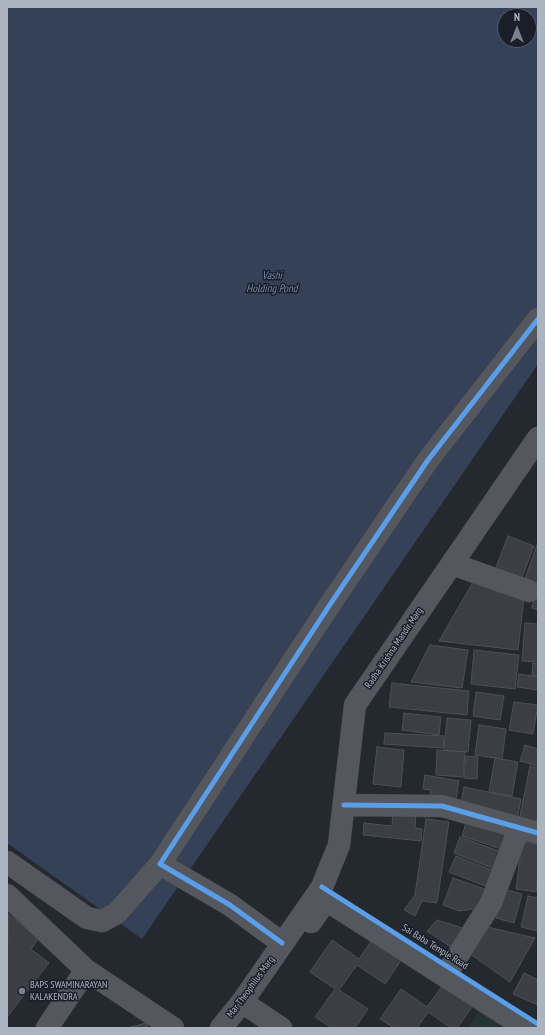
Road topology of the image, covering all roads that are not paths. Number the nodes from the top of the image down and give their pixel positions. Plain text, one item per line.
1 (538, 319) edge
2 (538, 438) edge
3 (452, 564) junction
4 (529, 591) dead end
5 (344, 805) junction
6 (528, 830) edge
7 (7, 862) edge
8 (160, 864) junction
9 (322, 887) junction
10 (7, 895) edge
11 (282, 943) junction
12 (450, 968) junction
13 (86, 970) junction
14 (247, 1005) junction
15 (538, 1024) edge
16 (47, 1028) edge
17 (173, 1028) edge
18 (221, 1028) edge
19 (280, 1028) edge
20 (526, 1028) edge

1 - 8 street
2 - 3 street, Radha Krishna Mandir Marg
3 - 4 street
3 - 5 street, Radha Krishna Mandir Marg
5 - 6 street
5 - 9 street, Radha Krishna Mandir Marg
6 - 12 street
7 - 8 street
8 - 11 street
9 - 11 street, Mar Theophilus Marg
9 - 12 street, Sai Baba Temple Road
10 - 13 street
11 - 14 street, Mar Theophilus Marg
12 - 15 street, Sai Baba Temple Road
13 - 16 street
13 - 17 street
14 - 18 street, Mar Theophilus Marg
14 - 19 street
14 - 20 street

